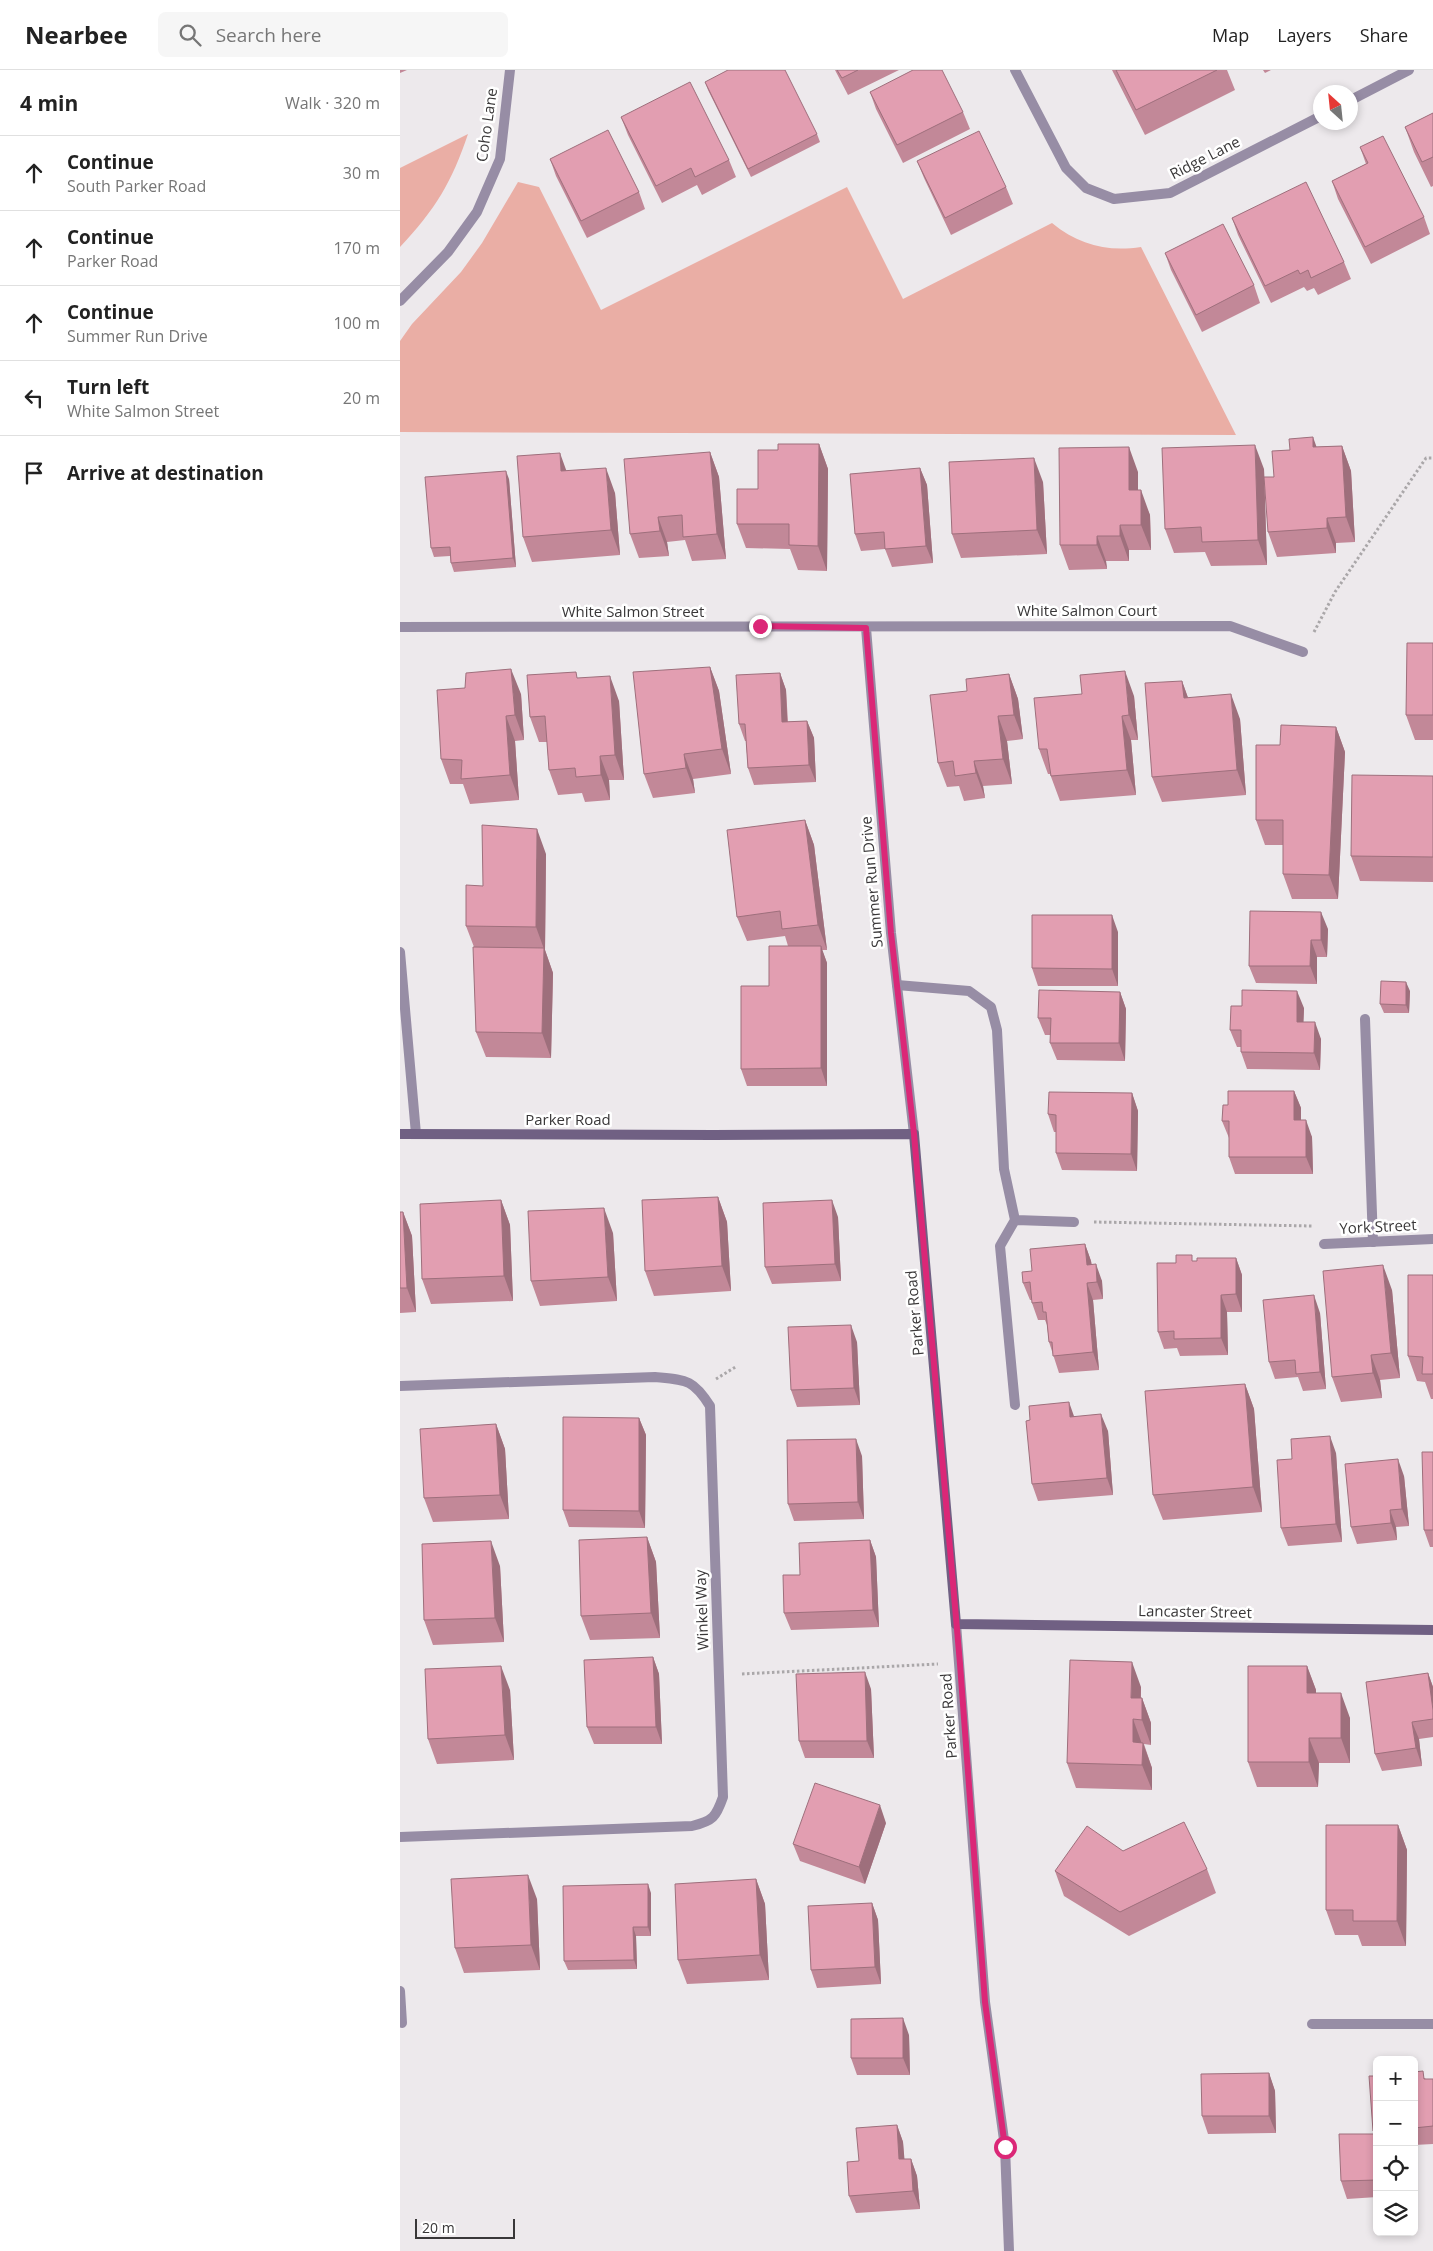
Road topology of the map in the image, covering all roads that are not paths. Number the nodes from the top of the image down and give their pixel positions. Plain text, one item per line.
1 (510, 70) edge
2 (1015, 70) edge
3 (1410, 70) edge
4 (1358, 96) edge
5 (1313, 120) edge
6 (400, 301) edge
7 (400, 627) edge
8 (866, 628) junction
9 (1302, 652) dead end
10 (400, 952) edge
11 (897, 984) junction
12 (1365, 1019) dead end
13 (400, 1134) edge
14 (416, 1134) junction
15 (914, 1134) junction
16 (1015, 1220) junction
17 (1074, 1222) road end
18 (1433, 1239) edge
19 (1373, 1242) junction
20 (1324, 1244) road end
21 (400, 1386) edge
22 (1016, 1405) dead end
23 (956, 1624) junction
24 (1433, 1630) edge
25 (400, 1837) edge
26 (400, 1991) edge
27 (402, 2023) dead end
28 (1312, 2024) dead end
29 (1433, 2024) edge
30 (1009, 2251) edge

1 - 6 street, Coho Lane
2 - 5 street, Ridge Lane
3 - 4 street
7 - 8 street, White Salmon Street
8 - 9 street, White Salmon Court
8 - 11 street, Summer Run Drive
10 - 14 street
11 - 15 street, Summer Run Drive
11 - 16 street
12 - 19 street
13 - 14 street, Parker Road
14 - 15 street, Parker Road
15 - 23 street, Parker Road
16 - 17 street
16 - 22 street
18 - 19 street, York Street
19 - 20 street, York Street
21 - 25 street, Winkel Way
23 - 24 street, Lancaster Street
23 - 30 street, Parker Road
26 - 27 street
28 - 29 street

